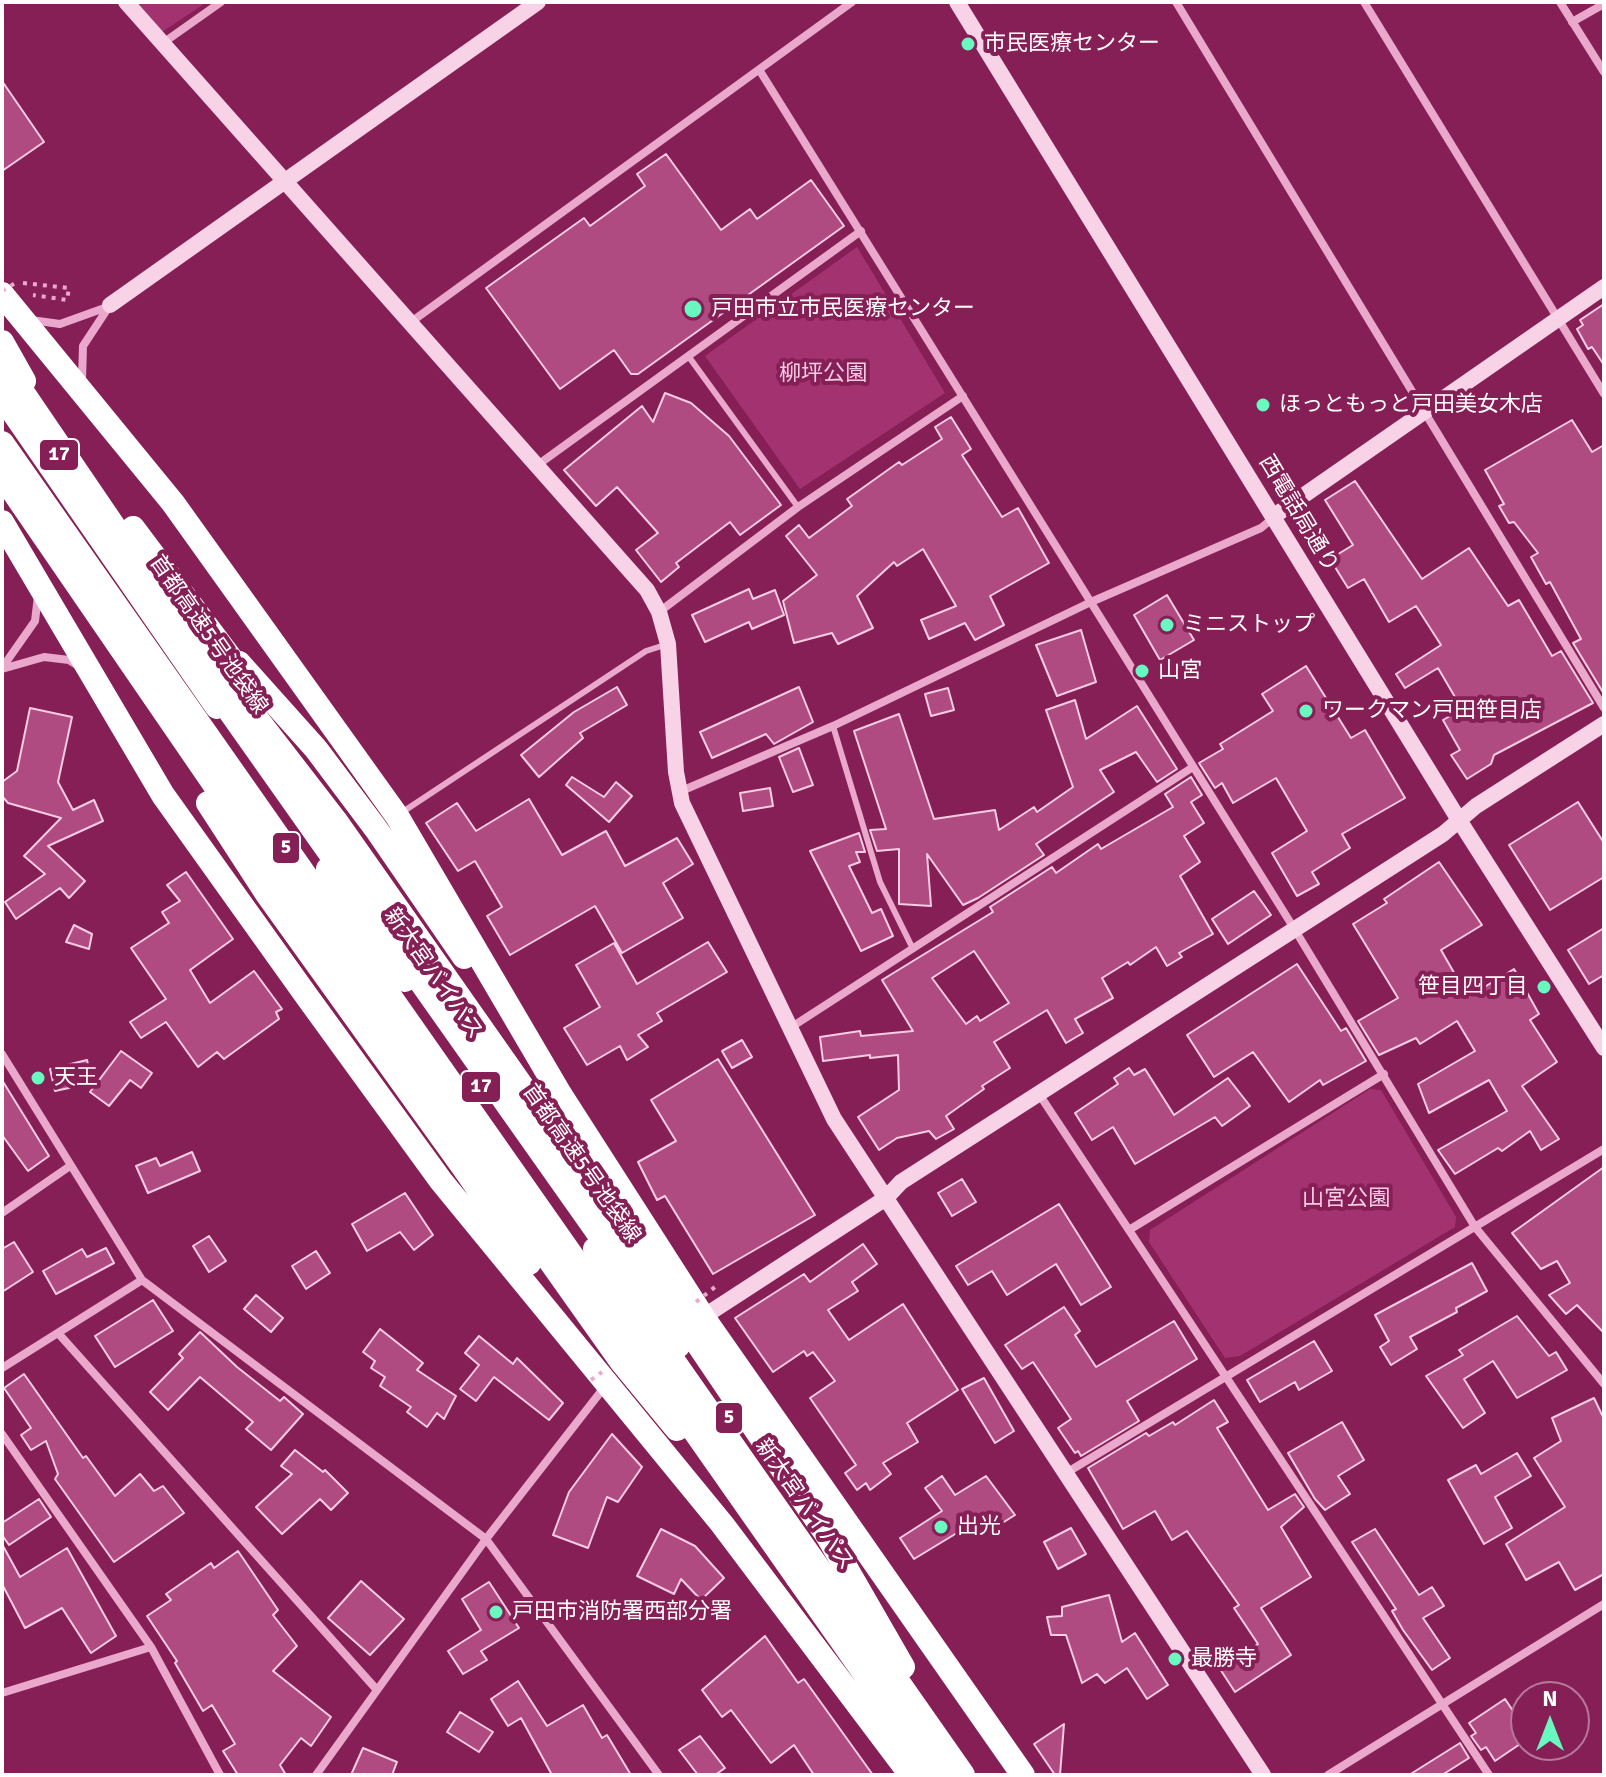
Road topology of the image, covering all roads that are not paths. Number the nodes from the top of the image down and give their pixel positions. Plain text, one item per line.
1 (126, 2) edge
2 (221, 2) edge
3 (538, 2) edge
4 (852, 2) edge
5 (957, 2) edge
6 (1176, 2) edge
7 (1364, 2) edge
8 (1560, 2) edge
9 (1604, 4) edge
10 (1572, 22) junction
11 (162, 43) junction
12 (760, 71) junction
13 (1604, 72) edge
14 (285, 181) junction
15 (861, 231) junction
16 (1604, 287) edge
17 (7, 289) edge
18 (24, 305) junction
19 (110, 305) junction
20 (1558, 319) junction
21 (411, 322) junction
22 (2, 342) edge
23 (689, 357) junction
24 (2, 360) edge
25 (2, 386) edge
26 (1604, 394) edge
27 (2, 396) edge
28 (85, 396) junction
29 (963, 396) junction
30 (1423, 414) junction
31 (2, 430) edge
32 (2, 443) edge
33 (539, 464) junction
34 (2, 475) edge
35 (2, 492) edge
36 (798, 507) junction
37 (1274, 516) junction
38 (2, 522) edge
39 (64, 566) junction
40 (121, 566) junction
41 (38, 582) junction
42 (1091, 602) junction
43 (659, 612) junction
44 (668, 644) junction
45 (2, 669) edge
46 (91, 673) junction
47 (1604, 708) edge
48 (197, 710) junction
49 (1604, 724) edge
50 (833, 726) junction
51 (310, 754) junction
52 (1193, 767) junction
53 (679, 792) junction
54 (397, 816) junction
55 (1459, 820) junction
56 (1295, 930) junction
57 (913, 949) junction
58 (790, 1028) junction
59 (1604, 1048) edge
60 (2, 1054) edge
61 (1384, 1074) junction
62 (560, 1094) junction
63 (1039, 1094) junction
64 (1604, 1149) edge
65 (532, 1159) junction
66 (70, 1166) junction
67 (886, 1198) junction
68 (2, 1213) edge
69 (1475, 1227) junction
70 (1129, 1230) junction
71 (142, 1280) junction
72 (703, 1317) junction
73 (58, 1333) junction
74 (2, 1368) edge
75 (1225, 1376) junction
76 (609, 1381) junction
77 (1604, 1384) edge
78 (2, 1434) edge
79 (1066, 1473) junction
80 (486, 1539) junction
81 (797, 1577) junction
82 (1604, 1604) edge
83 (151, 1647) junction
84 (903, 1667) junction
85 (377, 1690) junction
86 (2, 1693) edge
87 (1440, 1705) junction
88 (220, 1775) edge
89 (316, 1775) edge
90 (659, 1775) edge
91 (911, 1775) edge
92 (936, 1775) edge
93 (948, 1775) edge
94 (963, 1775) edge
95 (980, 1775) edge
96 (1023, 1775) edge
97 (1263, 1775) edge
98 (1328, 1775) edge
99 (1489, 1775) edge

1 - 11 street
2 - 11 street
3 - 14 street
4 - 12 street
5 - 37 street, 西電話局通り
6 - 30 street
7 - 20 street
8 - 10 street
9 - 10 street
10 - 13 street
11 - 14 street
12 - 15 street
12 - 21 street
14 - 19 street
14 - 21 street
15 - 23 street
15 - 29 street
16 - 20 street
17 - 18 highway, 17
18 - 19 street
18 - 28 highway, 17
19 - 28 street
20 - 26 street
20 - 30 street
21 - 33 street
22 - 40 highway, 17
23 - 33 street
23 - 36 lane
24 - 51 highway, bridge
24 - 84 highway, bridge
25 - 84 highway, 首都高速5号池袋線 / 5, bridge
27 - 40 highway, 新大宮バイパス / 17
28 - 54 highway, 17
29 - 36 street
29 - 42 street
30 - 37 street
30 - 47 street
31 - 48 highway, 新大宮バイパス / 17
32 - 81 highway, 5, bridge
33 - 43 street
34 - 39 highway, bridge
35 - 48 highway
36 - 43 street
37 - 42 street
37 - 55 street, 西電話局通り
38 - 41 highway
39 - 76 highway, bridge
39 - 81 highway, bridge
40 - 65 highway, 新大宮バイパス / 17
41 - 45 street
41 - 46 highway
42 - 50 street
42 - 52 street
43 - 44 street
44 - 53 street
44 - 54 lane
45 - 46 street
46 - 76 highway
48 - 93 highway, 新大宮バイパス / 17
49 - 55 street
50 - 53 street
50 - 57 lane
51 - 62 highway
51 - 65 highway
52 - 56 street
52 - 57 street
53 - 58 street
54 - 62 highway, 17
55 - 56 street
55 - 59 street, 西電話局通り
56 - 61 street
56 - 63 street
57 - 58 street
58 - 67 street
60 - 66 street
61 - 69 street
61 - 70 street
62 - 72 highway, 17
63 - 67 street
63 - 70 street
64 - 69 street
65 - 94 highway, 新大宮バイパス / 17
66 - 68 street
66 - 71 street
67 - 72 street
67 - 79 street
69 - 75 street
69 - 77 street
70 - 75 street
71 - 73 street
71 - 80 street
72 - 96 highway, 17
73 - 74 street
73 - 85 street
75 - 79 street
75 - 87 street
76 - 80 street
76 - 91 highway
78 - 83 street
79 - 97 street
80 - 85 street
80 - 90 street
81 - 92 highway, 5
82 - 87 street
83 - 86 street
83 - 88 street
84 - 95 highway, 首都高速5号池袋線 / 5
85 - 89 street
87 - 98 street
87 - 99 street

